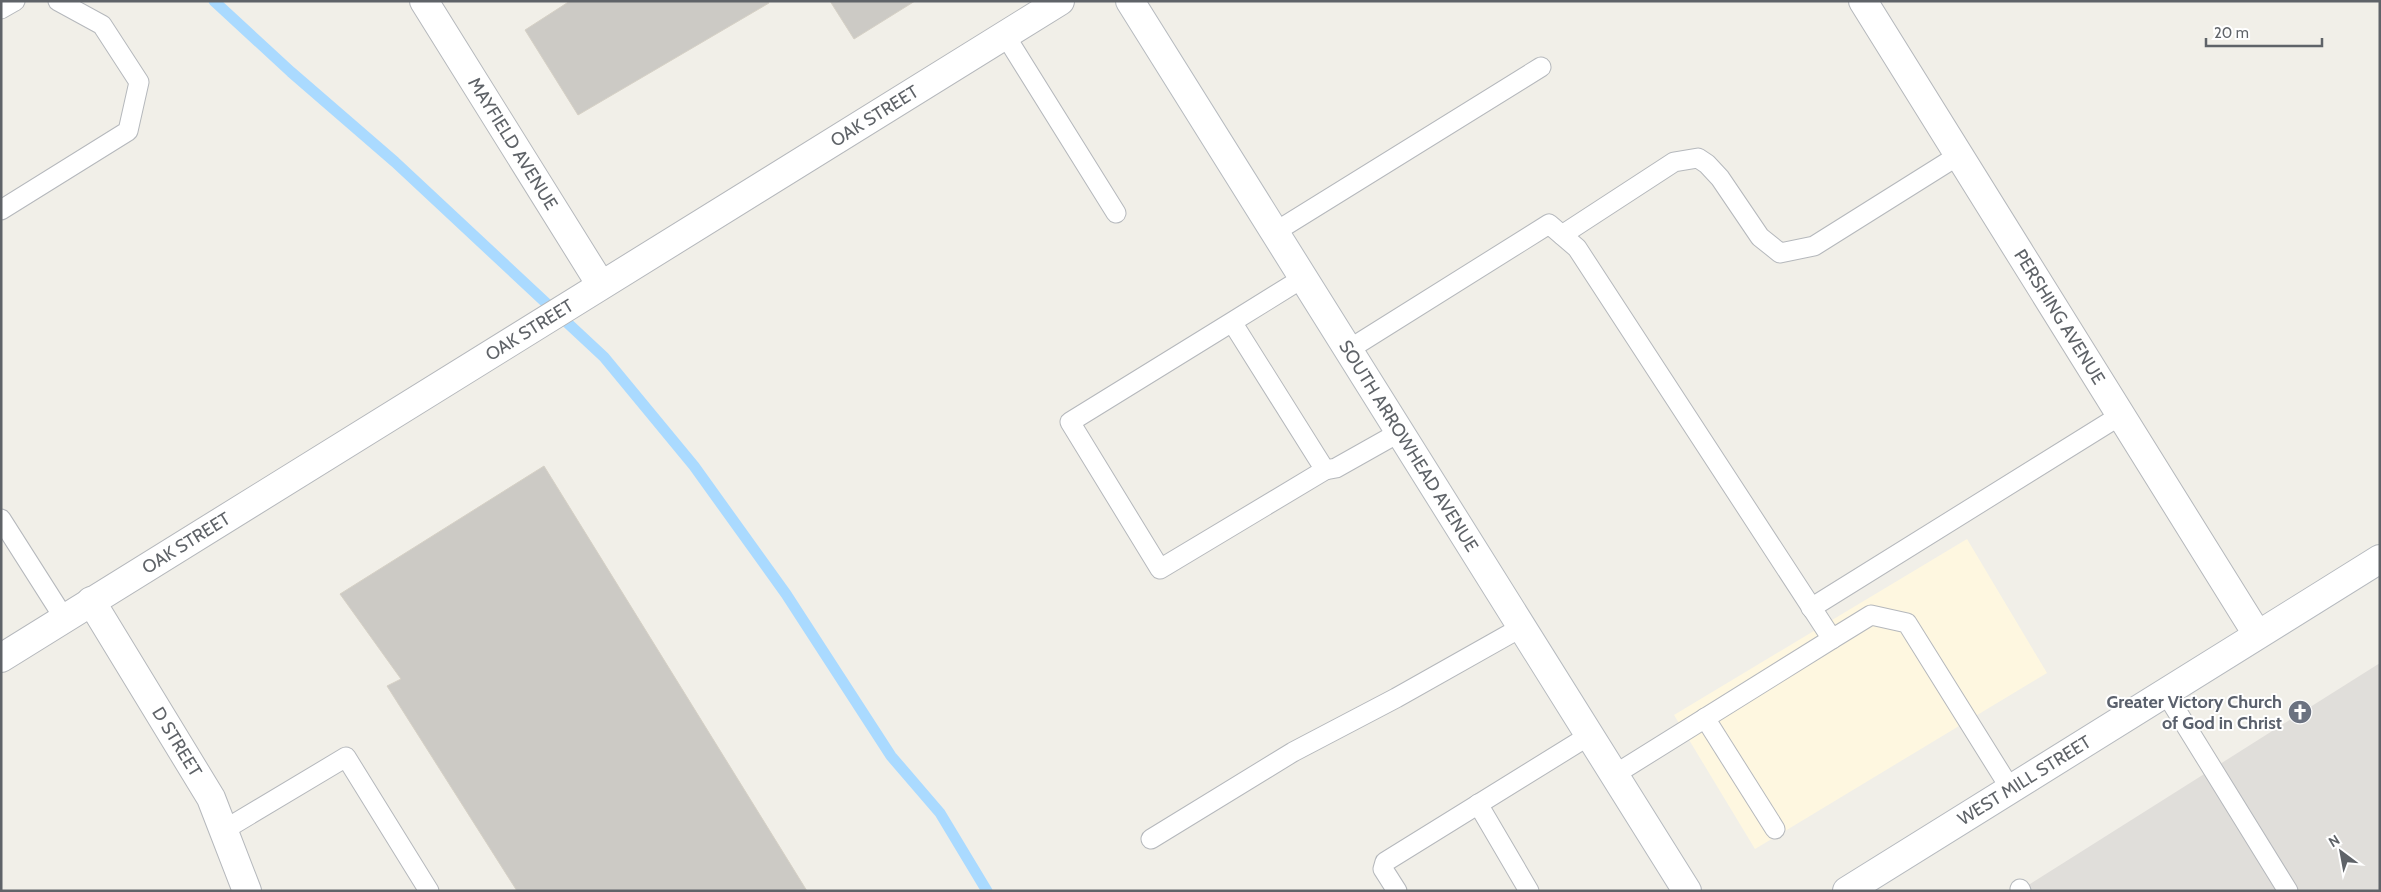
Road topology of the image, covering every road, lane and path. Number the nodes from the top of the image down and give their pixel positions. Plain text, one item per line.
1 (15, 1) edge
2 (58, 1) edge
3 (424, 1) edge
4 (1060, 1) edge
5 (1130, 1) edge
6 (1863, 1) edge
7 (1, 9) edge
8 (1005, 35) junction
9 (1541, 67) dead end
10 (1959, 155) junction
11 (1, 210) edge
12 (1116, 213) dead end
13 (1275, 232) junction
14 (1562, 235) junction
15 (1304, 278) junction
16 (601, 285) junction
17 (1232, 322) junction
18 (1348, 350) junction
19 (2121, 415) junction
20 (1400, 432) junction
21 (1325, 470) junction
22 (1, 519) edge
23 (2380, 559) edge
24 (91, 601) junction
25 (1811, 608) junction
26 (64, 618) junction
27 (1522, 627) junction
28 (2257, 634) junction
29 (1832, 639) junction
30 (1, 658) edge
31 (2164, 692) junction
32 (1705, 718) junction
33 (1590, 735) junction
34 (1614, 775) junction
35 (2010, 788) junction
36 (1478, 804) junction
37 (1775, 829) dead end
38 (224, 830) junction
39 (1151, 839) dead end
40 (248, 891) edge
41 (429, 891) edge
42 (1397, 891) edge
43 (1529, 891) edge
44 (1687, 891) edge
45 (1847, 891) edge
46 (2288, 891) edge

1 - 7 lane
2 - 11 lane
3 - 16 street, MAYFIELD AVENUE
4 - 8 street, OAK STREET
5 - 13 street, SOUTH ARROWHEAD AVENUE
6 - 10 street, PERSHING AVENUE
8 - 12 lane
8 - 16 street, OAK STREET
9 - 13 lane
10 - 14 lane
10 - 19 street, PERSHING AVENUE
13 - 15 street, SOUTH ARROWHEAD AVENUE
14 - 18 lane
14 - 25 lane
15 - 17 lane
15 - 18 street, SOUTH ARROWHEAD AVENUE
16 - 24 street, OAK STREET
17 - 21 lane
17 - 21 lane
18 - 20 street, SOUTH ARROWHEAD AVENUE
19 - 25 lane
19 - 28 street, PERSHING AVENUE
20 - 21 lane
20 - 27 street, SOUTH ARROWHEAD AVENUE
22 - 26 lane
23 - 28 street, WEST MILL STREET
24 - 26 street, OAK STREET
24 - 38 street, D STREET
25 - 29 lane
26 - 30 street, OAK STREET
27 - 33 street, SOUTH ARROWHEAD AVENUE
27 - 39 lane
28 - 31 street, WEST MILL STREET
29 - 32 lane
29 - 35 lane
31 - 35 street, WEST MILL STREET
31 - 46 lane
32 - 34 lane
32 - 37 lane
33 - 34 street, SOUTH ARROWHEAD AVENUE
33 - 36 lane
34 - 44 street, SOUTH ARROWHEAD AVENUE
35 - 45 street, WEST MILL STREET
36 - 42 lane
36 - 43 lane
38 - 40 street, D STREET
38 - 41 lane

